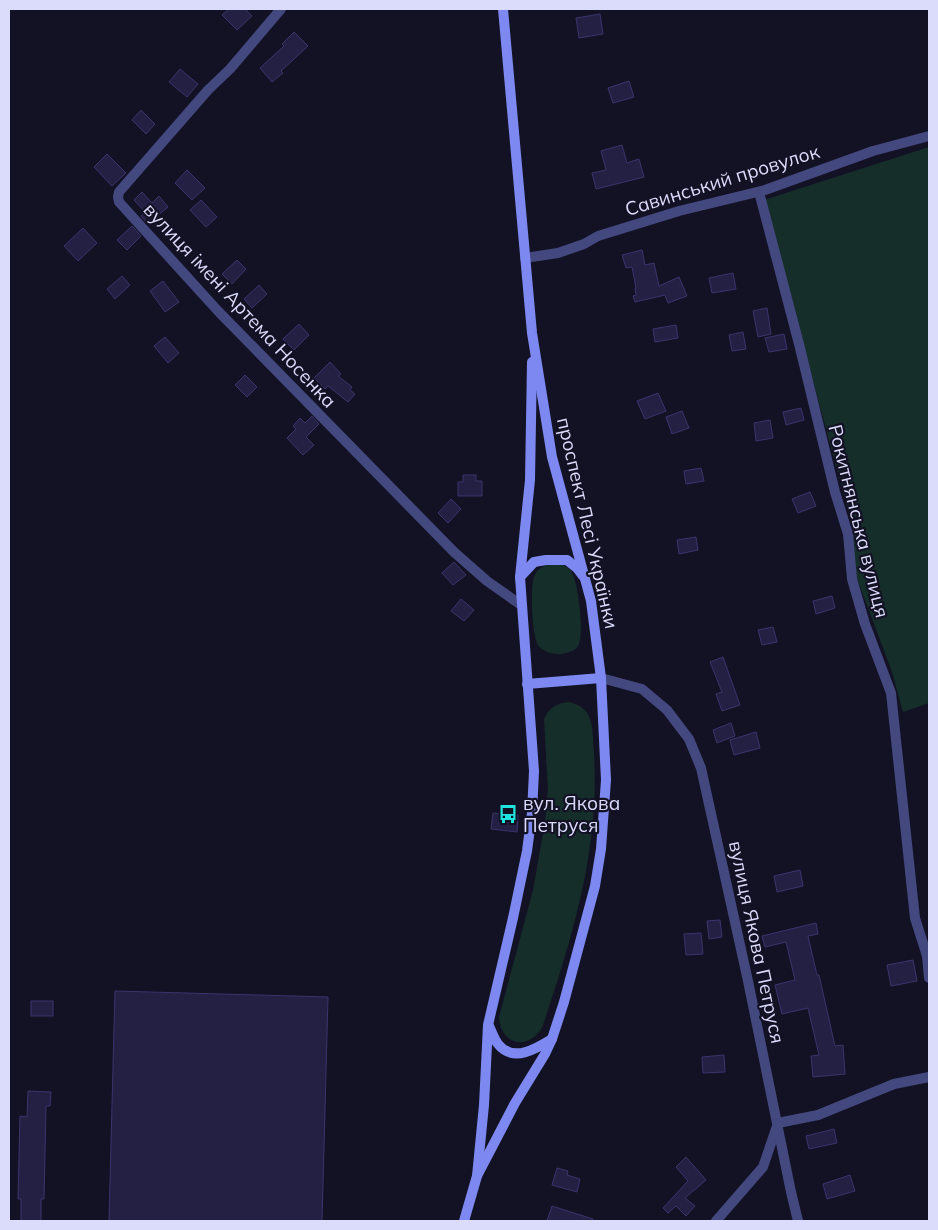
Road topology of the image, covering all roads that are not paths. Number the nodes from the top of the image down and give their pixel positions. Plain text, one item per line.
1 (281, 9) edge
2 (503, 9) edge
3 (929, 136) edge
4 (759, 192) junction
5 (524, 258) junction
6 (532, 333) junction
7 (520, 577) junction
8 (587, 580) junction
9 (521, 605) junction
10 (601, 678) junction
11 (527, 684) junction
12 (929, 978) edge
13 (488, 1025) junction
14 (552, 1039) junction
15 (929, 1076) edge
16 (778, 1123) junction
17 (477, 1176) junction
18 (464, 1221) edge
19 (716, 1221) edge
20 (798, 1221) edge

1 - 9 street, вулиця імені Артема Носенка
2 - 5 street, проспект Лесі Українки
3 - 4 street, Савинський провулок
4 - 5 street, Савинський провулок
4 - 12 street, Рокитнянська вулиця
5 - 6 street, проспект Лесі Українки
6 - 7 street, проспект Лесі Українки
6 - 8 street, проспект Лесі Українки
7 - 8 street
7 - 9 street, проспект Лесі Українки
8 - 10 street, проспект Лесі Українки
9 - 11 street, проспект Лесі Українки
10 - 11 street
10 - 14 street, проспект Лесі Українки
10 - 16 street, вулиця Якова Петруся
11 - 13 street, проспект Лесі Українки
13 - 14 street
13 - 17 street, проспект Лесі Українки
14 - 17 street, проспект Лесі Українки
15 - 16 street
16 - 19 street
16 - 20 street, вулиця Якова Петруся
17 - 18 street, проспект Лесі Українки

